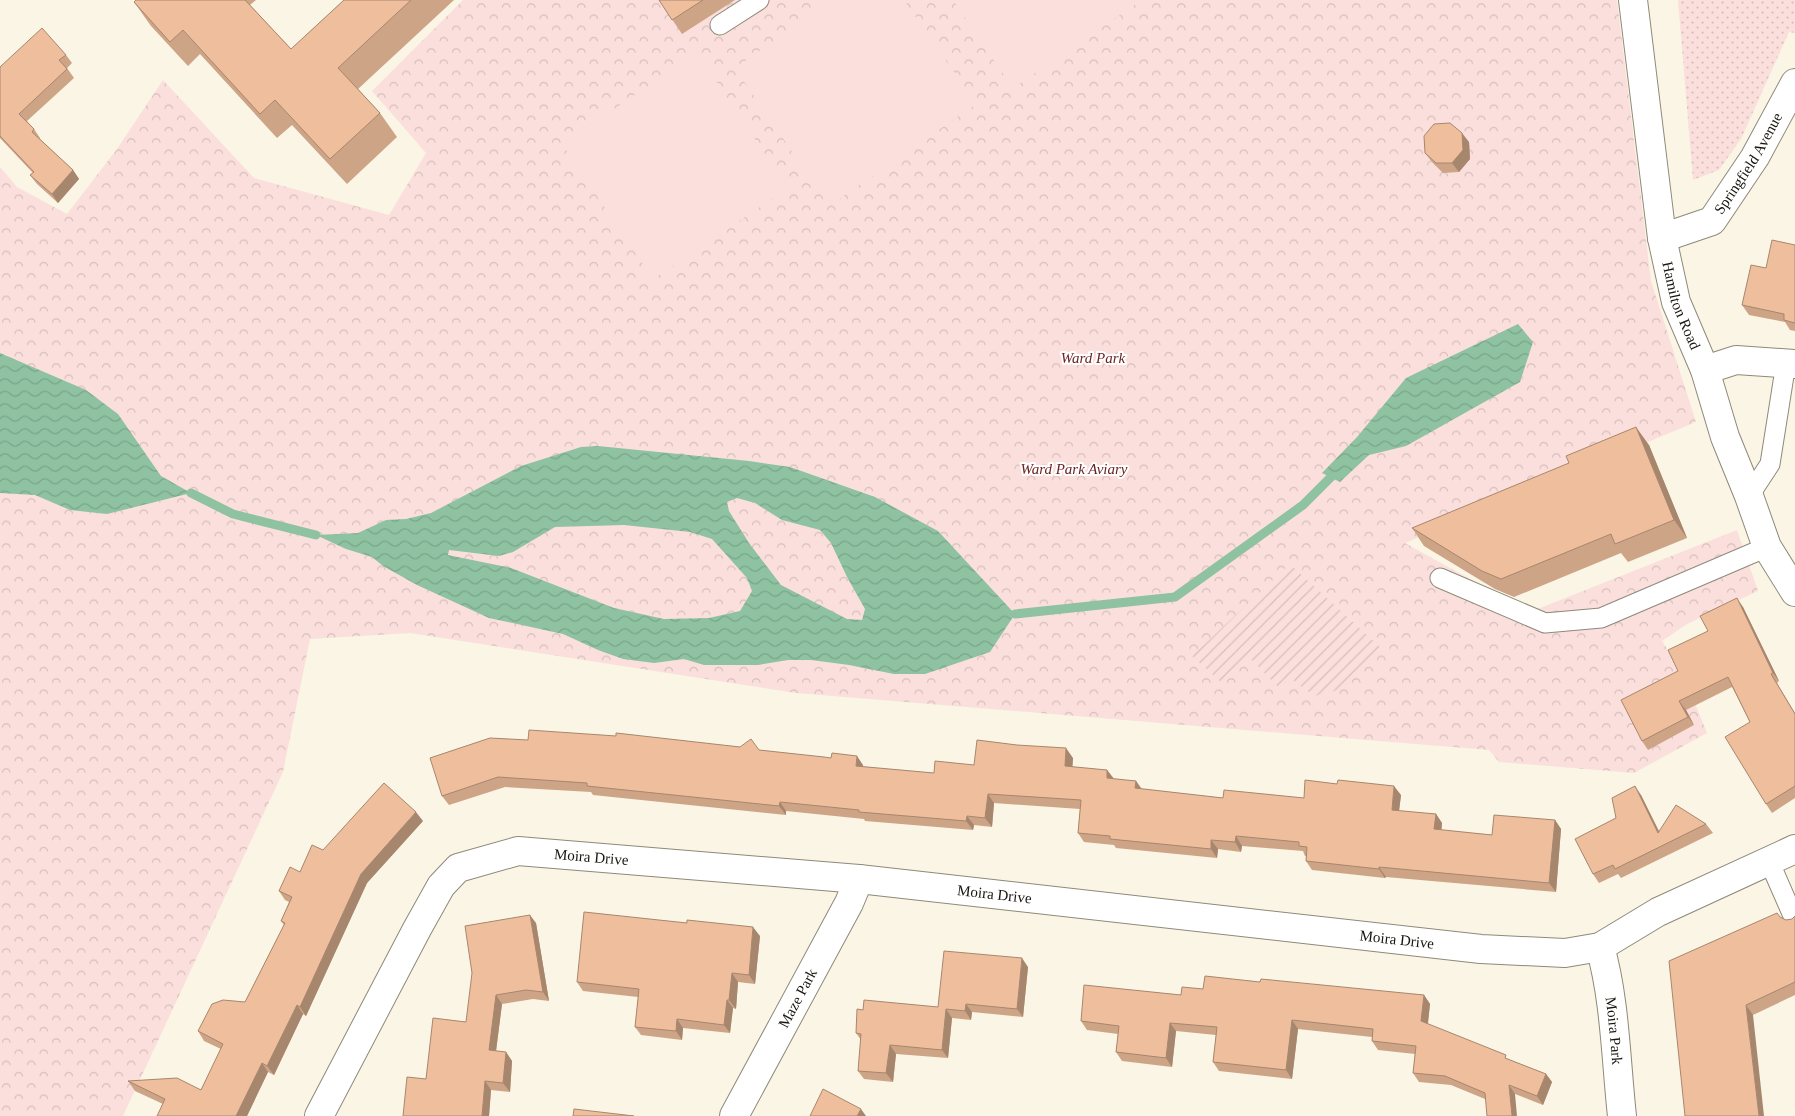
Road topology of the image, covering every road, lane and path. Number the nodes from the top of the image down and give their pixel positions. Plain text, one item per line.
1 (759, 0) edge
2 (1633, 0) edge
3 (720, 25) dead end
4 (1795, 83) edge
5 (1662, 238) junction
6 (1790, 364) edge
7 (1705, 370) junction
8 (1749, 496) junction
9 (1767, 547) junction
10 (1440, 578) dead end
11 (1795, 592) edge
12 (1795, 849) edge
13 (1769, 861) junction
14 (859, 880) junction
15 (1794, 918) edge
16 (1600, 947) junction
17 (319, 1116) edge
18 (734, 1116) edge
19 (1622, 1116) edge

1 - 3 lane
2 - 5 street, Hamilton Road
4 - 5 street, Springfield Avenue
5 - 7 street, Hamilton Road
6 - 7 street
6 - 8 lane
7 - 8 street, Hamilton Road
8 - 9 street, Hamilton Road
9 - 10 lane
9 - 11 street, Hamilton Road
12 - 13 street, Moira Drive
13 - 15 lane
13 - 16 street, Moira Drive
14 - 16 street, Moira Drive
14 - 17 street, Moira Drive
14 - 18 street, Maze Park
16 - 19 street, Moira Park

